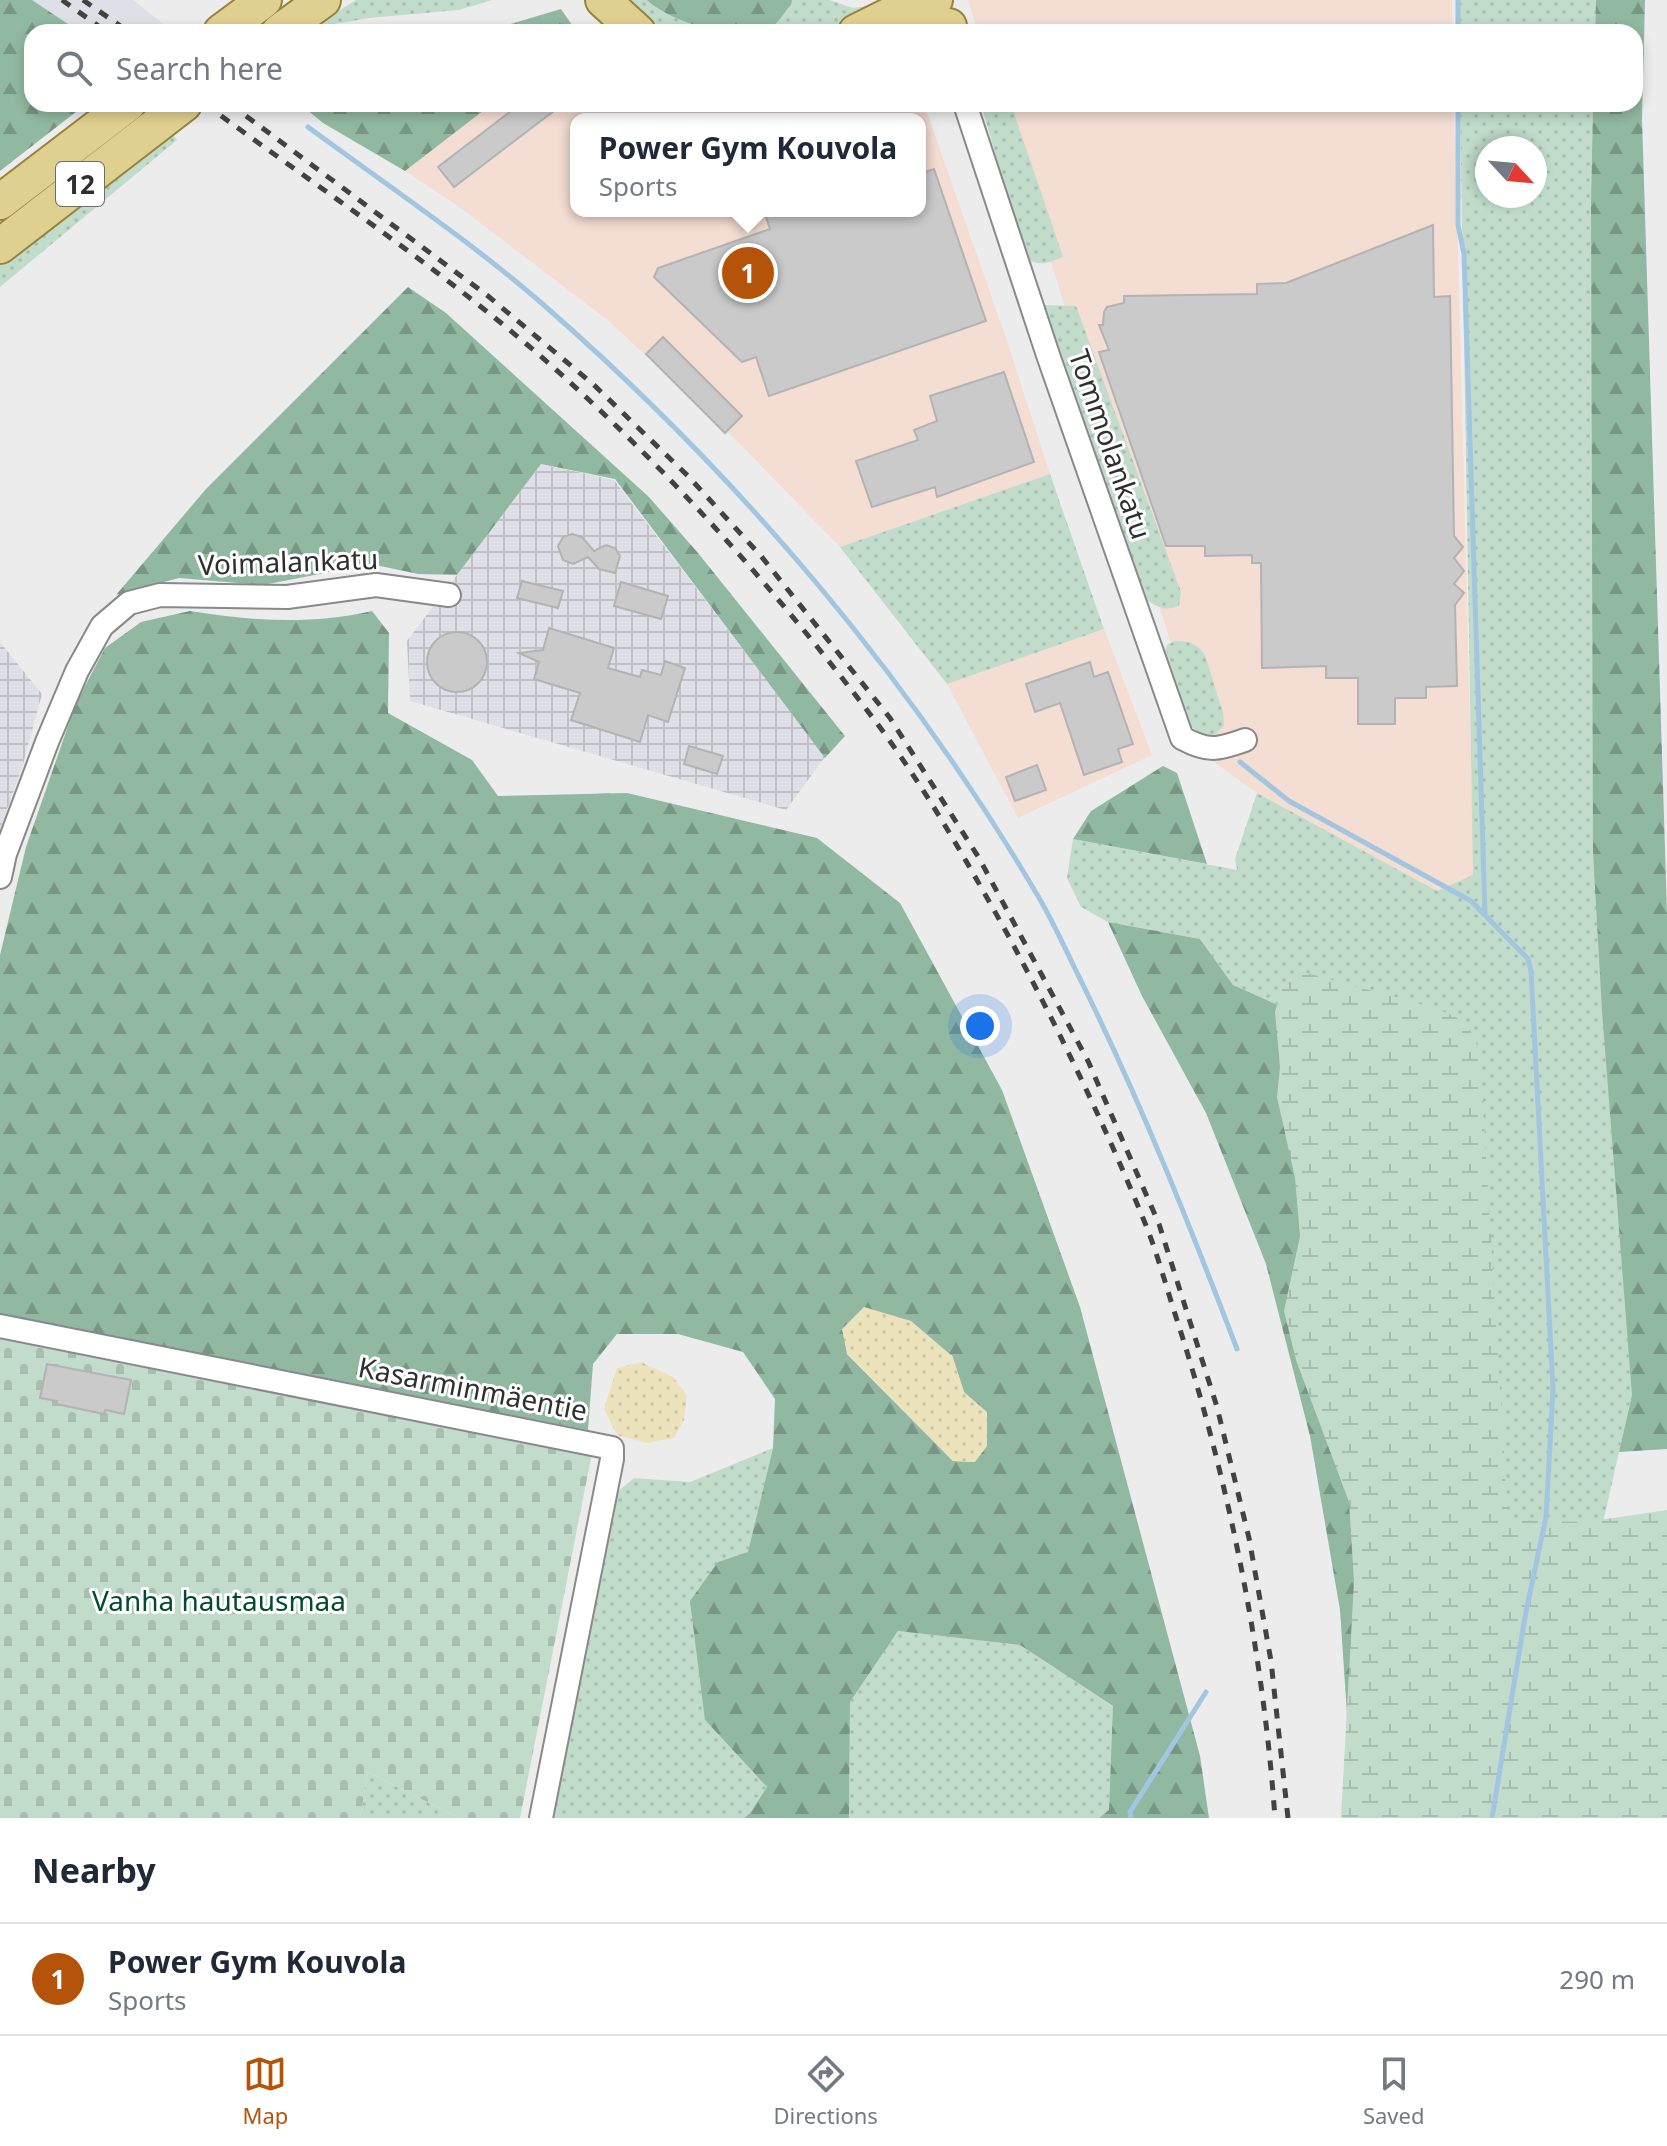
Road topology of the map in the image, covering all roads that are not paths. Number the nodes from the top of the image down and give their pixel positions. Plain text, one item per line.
1 (264, 0) edge
2 (323, 0) edge
3 (603, 0) edge
4 (232, 24) edge
5 (290, 24) edge
6 (629, 24) edge
7 (872, 24) edge
8 (931, 24) edge
9 (118, 112) edge
10 (968, 112) edge
11 (172, 113) edge
12 (0, 202) edge
13 (0, 246) edge
14 (449, 595) dead end
15 (1245, 740) dead end
16 (0, 877) edge
17 (0, 1326) edge
18 (541, 1818) edge

1 - 4 main road
2 - 5 main road
3 - 6 main road
7 - 8 main road
9 - 12 main road, 12
10 - 15 street, Tommolankatu
11 - 13 main road, 12
14 - 16 street, Voimalankatu
17 - 18 street, Kasarminmäentie

